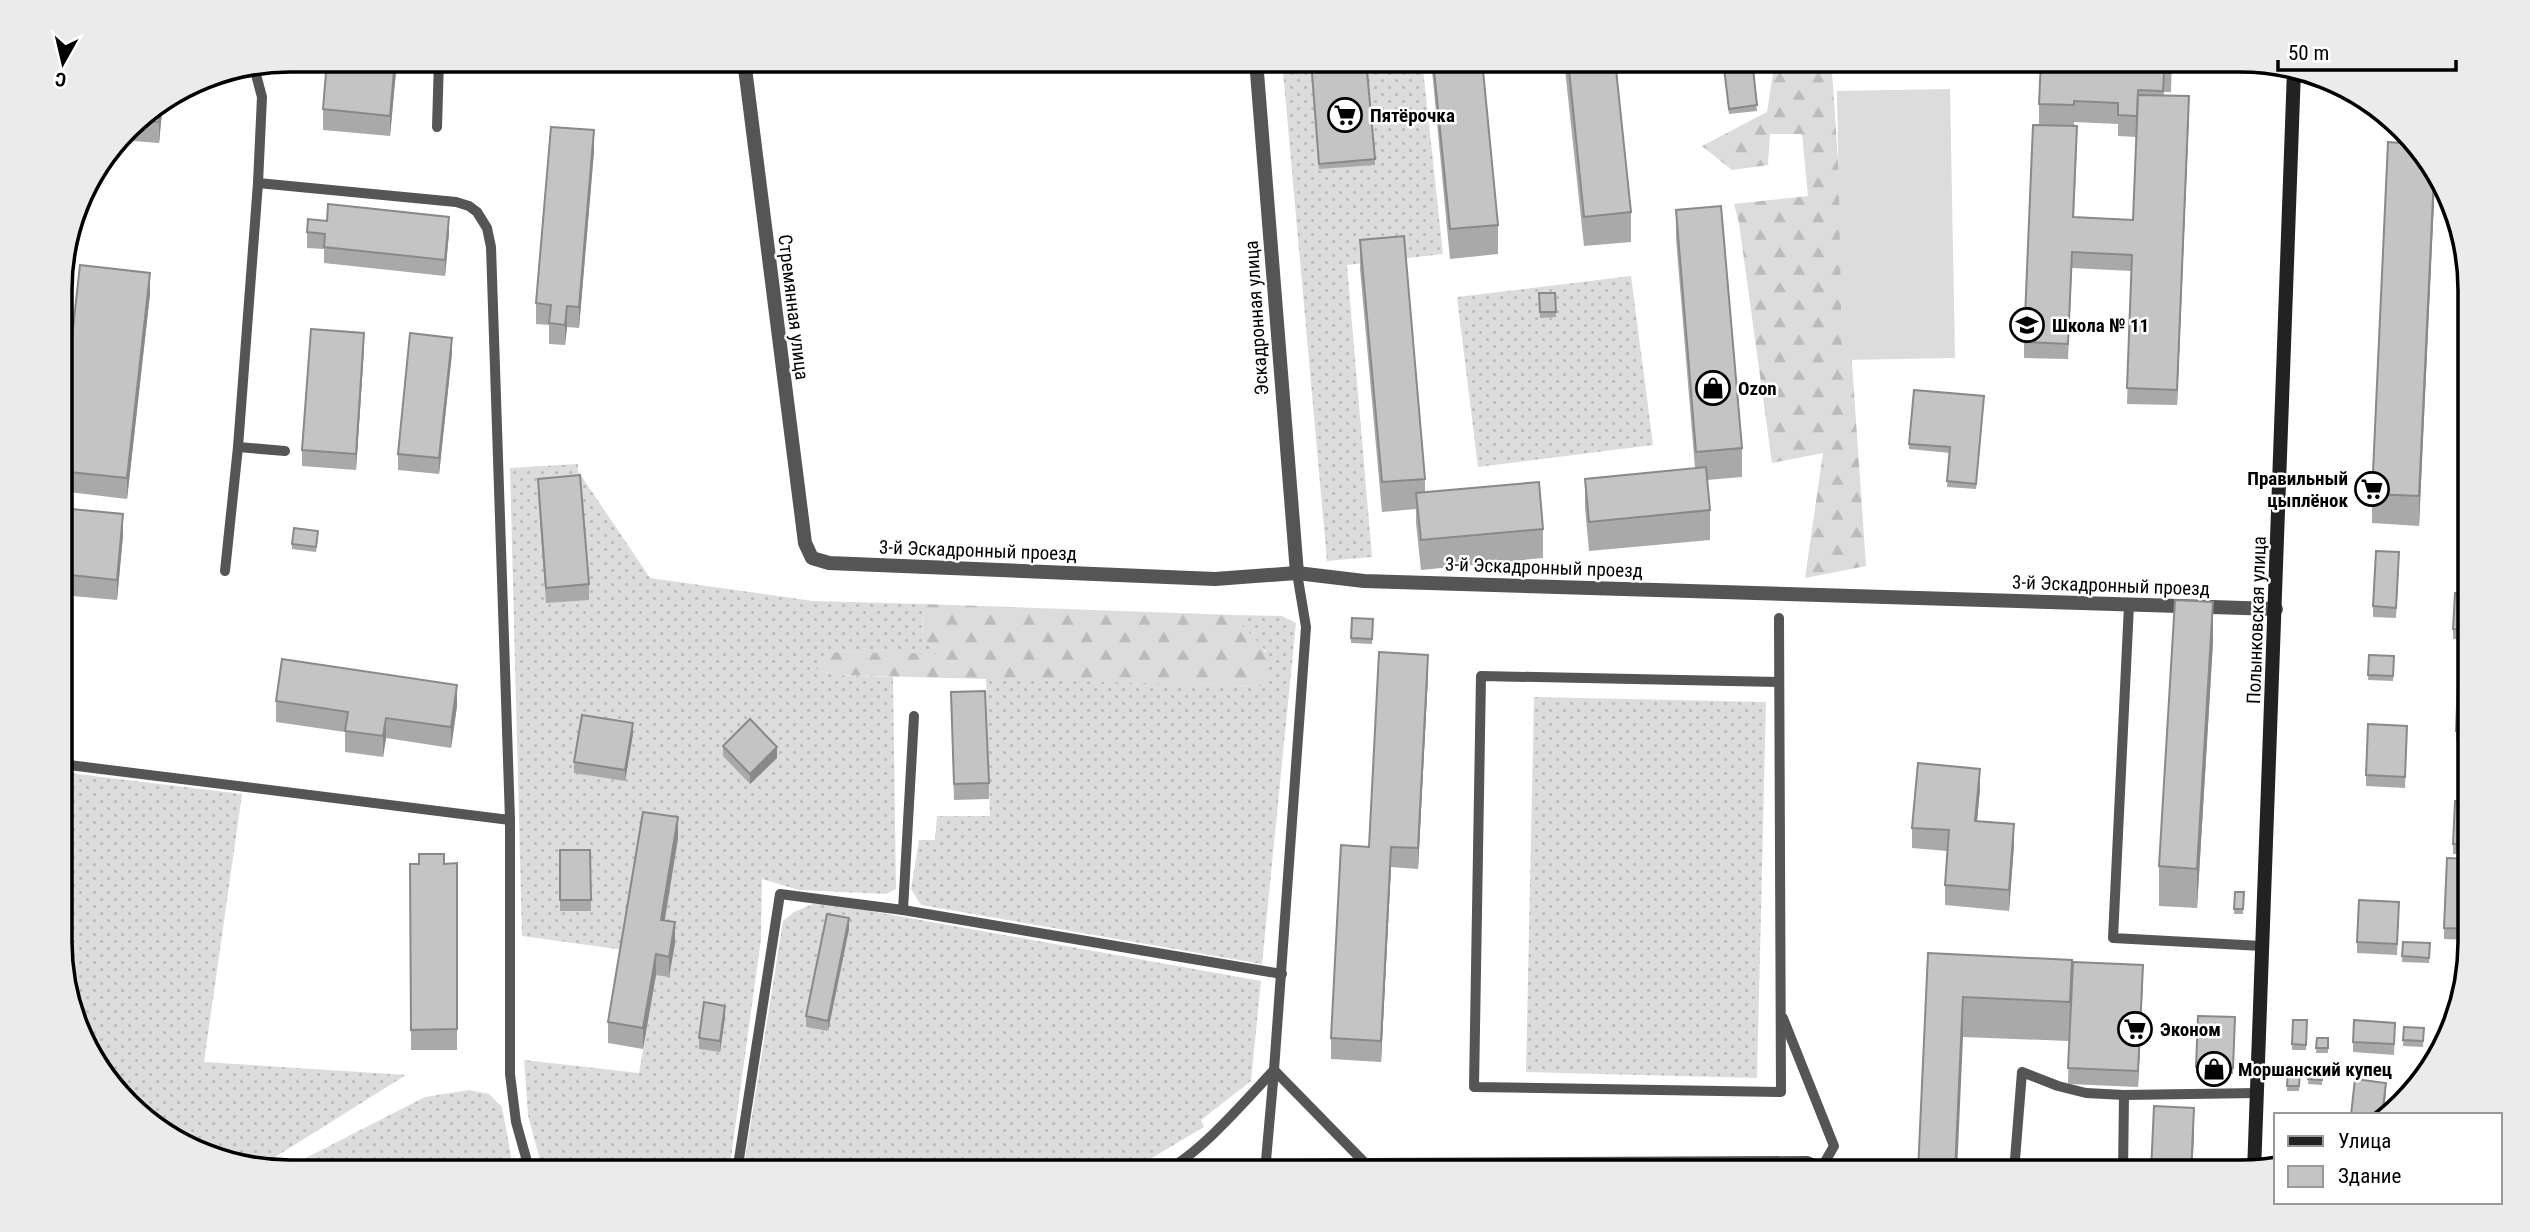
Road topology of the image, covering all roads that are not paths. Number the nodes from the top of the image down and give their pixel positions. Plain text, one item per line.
1 (439, 72) edge
2 (746, 72) edge
3 (1257, 72) edge
4 (256, 75) edge
5 (2294, 79) edge
6 (437, 127) dead end
7 (258, 184) junction
8 (238, 447) junction
9 (285, 451) dead end
10 (812, 558) joint
11 (225, 571) dead end
12 (1297, 573) junction
13 (2129, 605) junction
14 (2276, 609) junction
15 (1779, 618) dead end
16 (1779, 682) junction
17 (914, 716) dead end
18 (72, 765) edge
19 (510, 820) junction
20 (903, 910) junction
21 (2262, 946) junction
22 (1282, 975) junction
23 (1781, 1013) junction
24 (1274, 1070) junction
25 (2256, 1093) junction
26 (2124, 1095) junction
27 (527, 1160) edge
28 (739, 1160) edge
29 (1183, 1160) edge
30 (1266, 1160) edge
31 (1362, 1160) edge
32 (1828, 1160) edge
33 (2015, 1160) edge
34 (2123, 1160) edge
35 (2254, 1160) edge

1 - 6 lane
2 - 10 street, Стремянная улица
3 - 12 street, Эскадронная улица
4 - 7 lane
5 - 14 street, Полынковская улица
7 - 8 lane
7 - 19 lane
8 - 9 lane
8 - 11 lane
10 - 12 street, 3-й Эскадронный проезд
12 - 13 street, 3-й Эскадронный проезд
12 - 22 lane
13 - 14 street, 3-й Эскадронный проезд
13 - 21 lane
14 - 21 street, Полынковская улица
15 - 16 lane
16 - 23 lane
16 - 23 lane
17 - 20 lane
18 - 19 lane
19 - 27 lane
20 - 22 lane
20 - 28 lane
21 - 25 street, Полынковская улица
22 - 24 lane
23 - 32 lane
24 - 29 lane
24 - 30 lane
24 - 31 lane
25 - 26 lane
25 - 35 street, Полынковская улица
26 - 33 lane
26 - 34 lane

